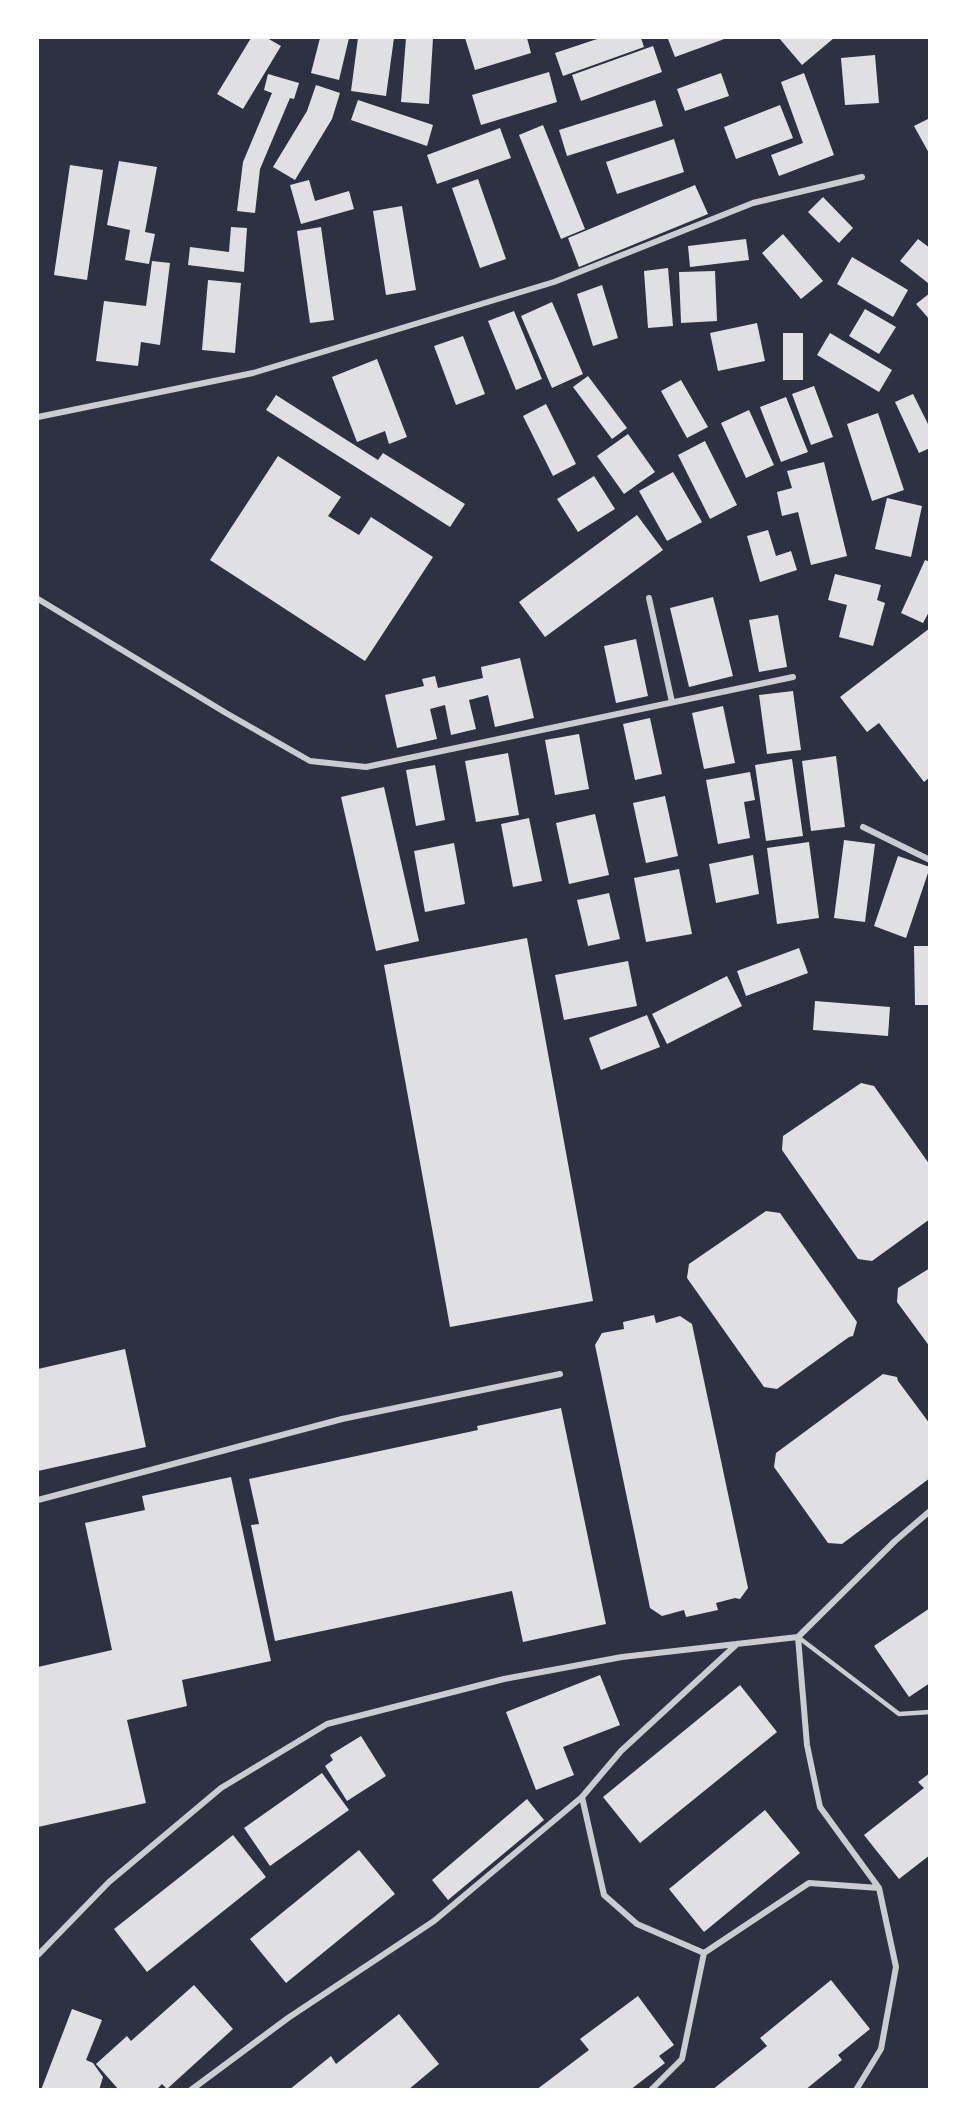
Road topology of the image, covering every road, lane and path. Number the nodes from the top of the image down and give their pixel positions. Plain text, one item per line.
1 (862, 177) dead end
2 (38, 417) edge
3 (649, 598) dead end
4 (38, 599) edge
5 (793, 676) dead end
6 (672, 702) junction
7 (863, 827) dead end
8 (930, 860) edge
9 (560, 1374) dead end
10 (38, 1500) edge
11 (930, 1511) edge
12 (798, 1637) junction
13 (737, 1644) junction
14 (930, 1712) edge
15 (582, 1797) junction
16 (879, 1888) junction
17 (704, 1953) junction
18 (38, 1955) edge
19 (192, 2090) edge
20 (651, 2090) edge
21 (856, 2090) edge

1 - 2 street
3 - 6 street
4 - 6 street
5 - 6 street
7 - 8 street
9 - 10 street
11 - 12 street
12 - 13 street
12 - 14 lane
12 - 16 street
13 - 15 street
13 - 18 street
15 - 17 street
15 - 19 street
16 - 17 street
16 - 21 street
17 - 20 street

